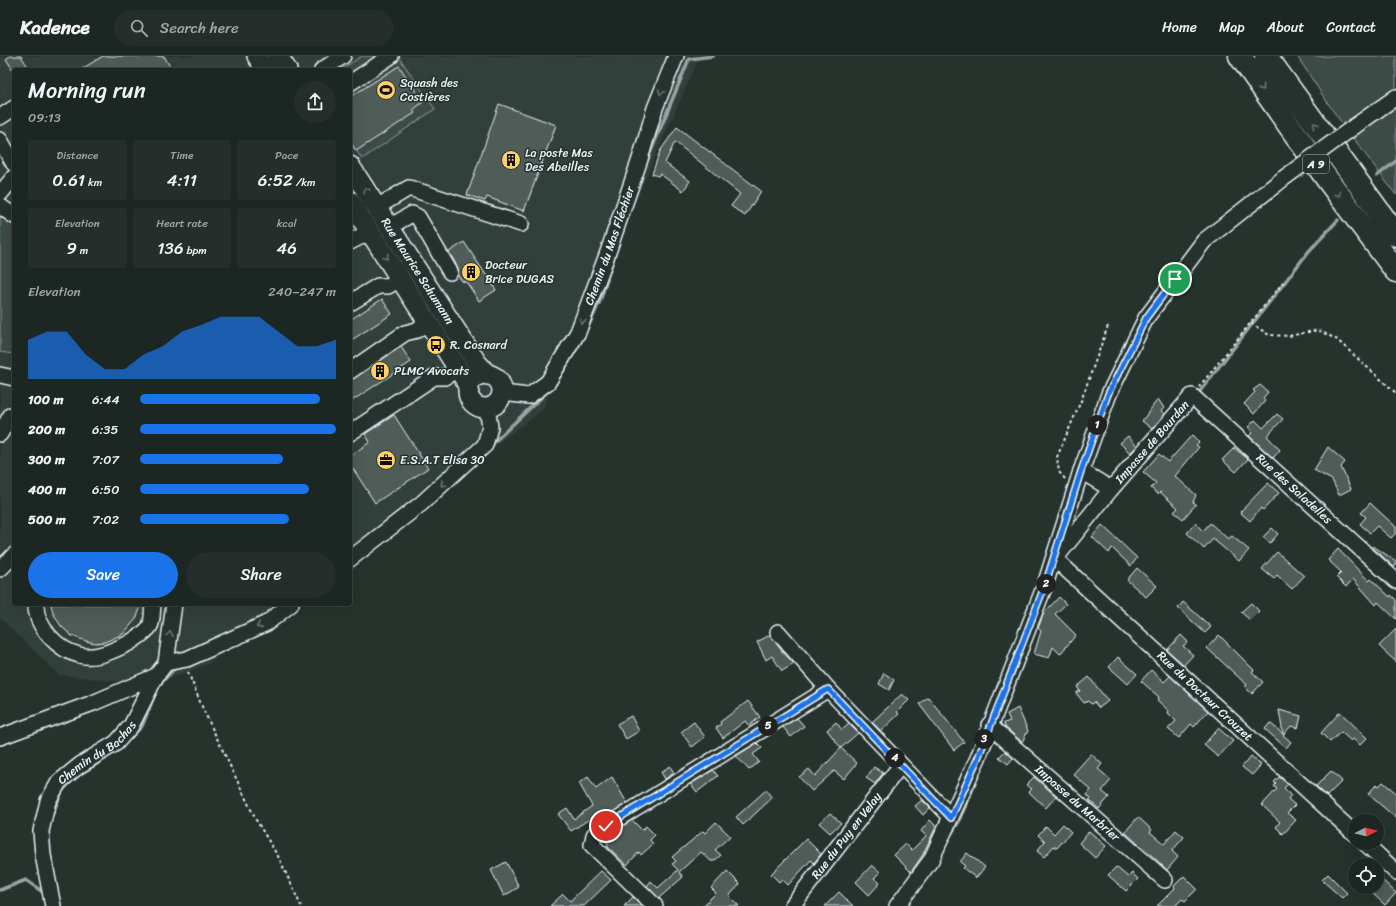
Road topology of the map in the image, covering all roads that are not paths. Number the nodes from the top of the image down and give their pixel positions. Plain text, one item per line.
1 (257, 56) edge
2 (343, 56) edge
3 (391, 56) edge
4 (676, 56) edge
5 (1240, 56) edge
6 (1266, 56) edge
7 (279, 62) edge
8 (325, 68) edge
9 (352, 82) edge
10 (1396, 97) edge
11 (12, 109) edge
12 (0, 117) edge
13 (0, 140) edge
14 (12, 161) edge
15 (352, 169) edge
16 (12, 179) edge
17 (0, 194) edge
18 (352, 204) edge
19 (0, 206) edge
20 (377, 207) junction
21 (12, 215) edge
22 (521, 224) dead end
23 (389, 227) junction
24 (370, 232) junction
25 (1396, 235) edge
26 (352, 241) edge
27 (1396, 271) edge
28 (450, 272) dead end
29 (400, 279) junction
30 (352, 302) edge
31 (428, 321) junction
32 (458, 368) junction
33 (352, 370) edge
34 (0, 375) edge
35 (488, 375) junction
36 (12, 378) edge
37 (469, 389) junction
38 (502, 393) junction
39 (1192, 396) joint
40 (487, 408) junction
41 (8, 414) edge
42 (352, 432) edge
43 (0, 434) edge
44 (1079, 478) junction
45 (1111, 489) junction
46 (12, 557) edge
47 (352, 557) edge
48 (1055, 559) junction
49 (0, 569) edge
50 (1396, 581) edge
51 (36, 606) edge
52 (153, 606) edge
53 (174, 606) edge
54 (288, 606) edge
55 (778, 632) dead end
56 (166, 663) junction
57 (156, 676) junction
58 (828, 689) junction
59 (989, 725) junction
60 (0, 737) edge
61 (901, 765) junction
62 (951, 818) junction
63 (1348, 828) edge
64 (1372, 850) edge
65 (1396, 872) edge
66 (1165, 880) dead end
67 (53, 906) edge
68 (655, 906) edge
69 (792, 906) edge
70 (897, 906) edge

1 - 7 main road
2 - 8 street
3 - 9 street
4 -> 38 street, Chemin du Mas Fléchier
5 -> 27 highway, A 9
25 -> 6 highway, A 9
10 - 44 street, bridge
11 - 12 street
13 - 14 street
20 -> 15 main road, Rue Maurice Schumann
16 - 17 street
18 - 24 main road, Rue Maurice Schumann
19 - 21 street
20 - 22 street
20 - 23 main road, Rue Maurice Schumann
23 - 28 street
23 - 35 main road, Rue Maurice Schumann
24 - 26 street
24 -> 29 main road, Rue Maurice Schumann
29 - 30 street
29 - 31 main road, Rue Maurice Schumann
31 - 32 main road, Rue Maurice Schumann
31 - 33 street
32 - 37 main road, Rue Maurice Schumann
32 - 42 street
34 - 36 street
35 - 37 main road
35 - 38 main road
37 - 40 main road
38 - 40 main road
39 - 45 street, Impasse de Bourdan
39 - 50 street, Rue des Saladelles
40 -> 47 street
41 - 43 street
44 - 45 street, Impasse de Bourdan
44 - 48 street
45 - 48 street, Impasse de Bourdan
46 - 49 street
48 - 59 street
48 - 63 street, Rue du Docteur Crouzet
51 - 52 street
56 -> 53 street, Chemin du Bachas
54 -> 56 street
55 - 58 street
56 - 57 street, Chemin du Bachas
57 - 60 street
57 - 67 street, Chemin du Bachas
58 - 61 street
58 - 68 street
59 - 62 street
59 - 66 street, Impasse du Marbrier
61 - 62 street
61 - 69 street, Rue du Puy en Velay
62 - 70 street
64 - 65 street

